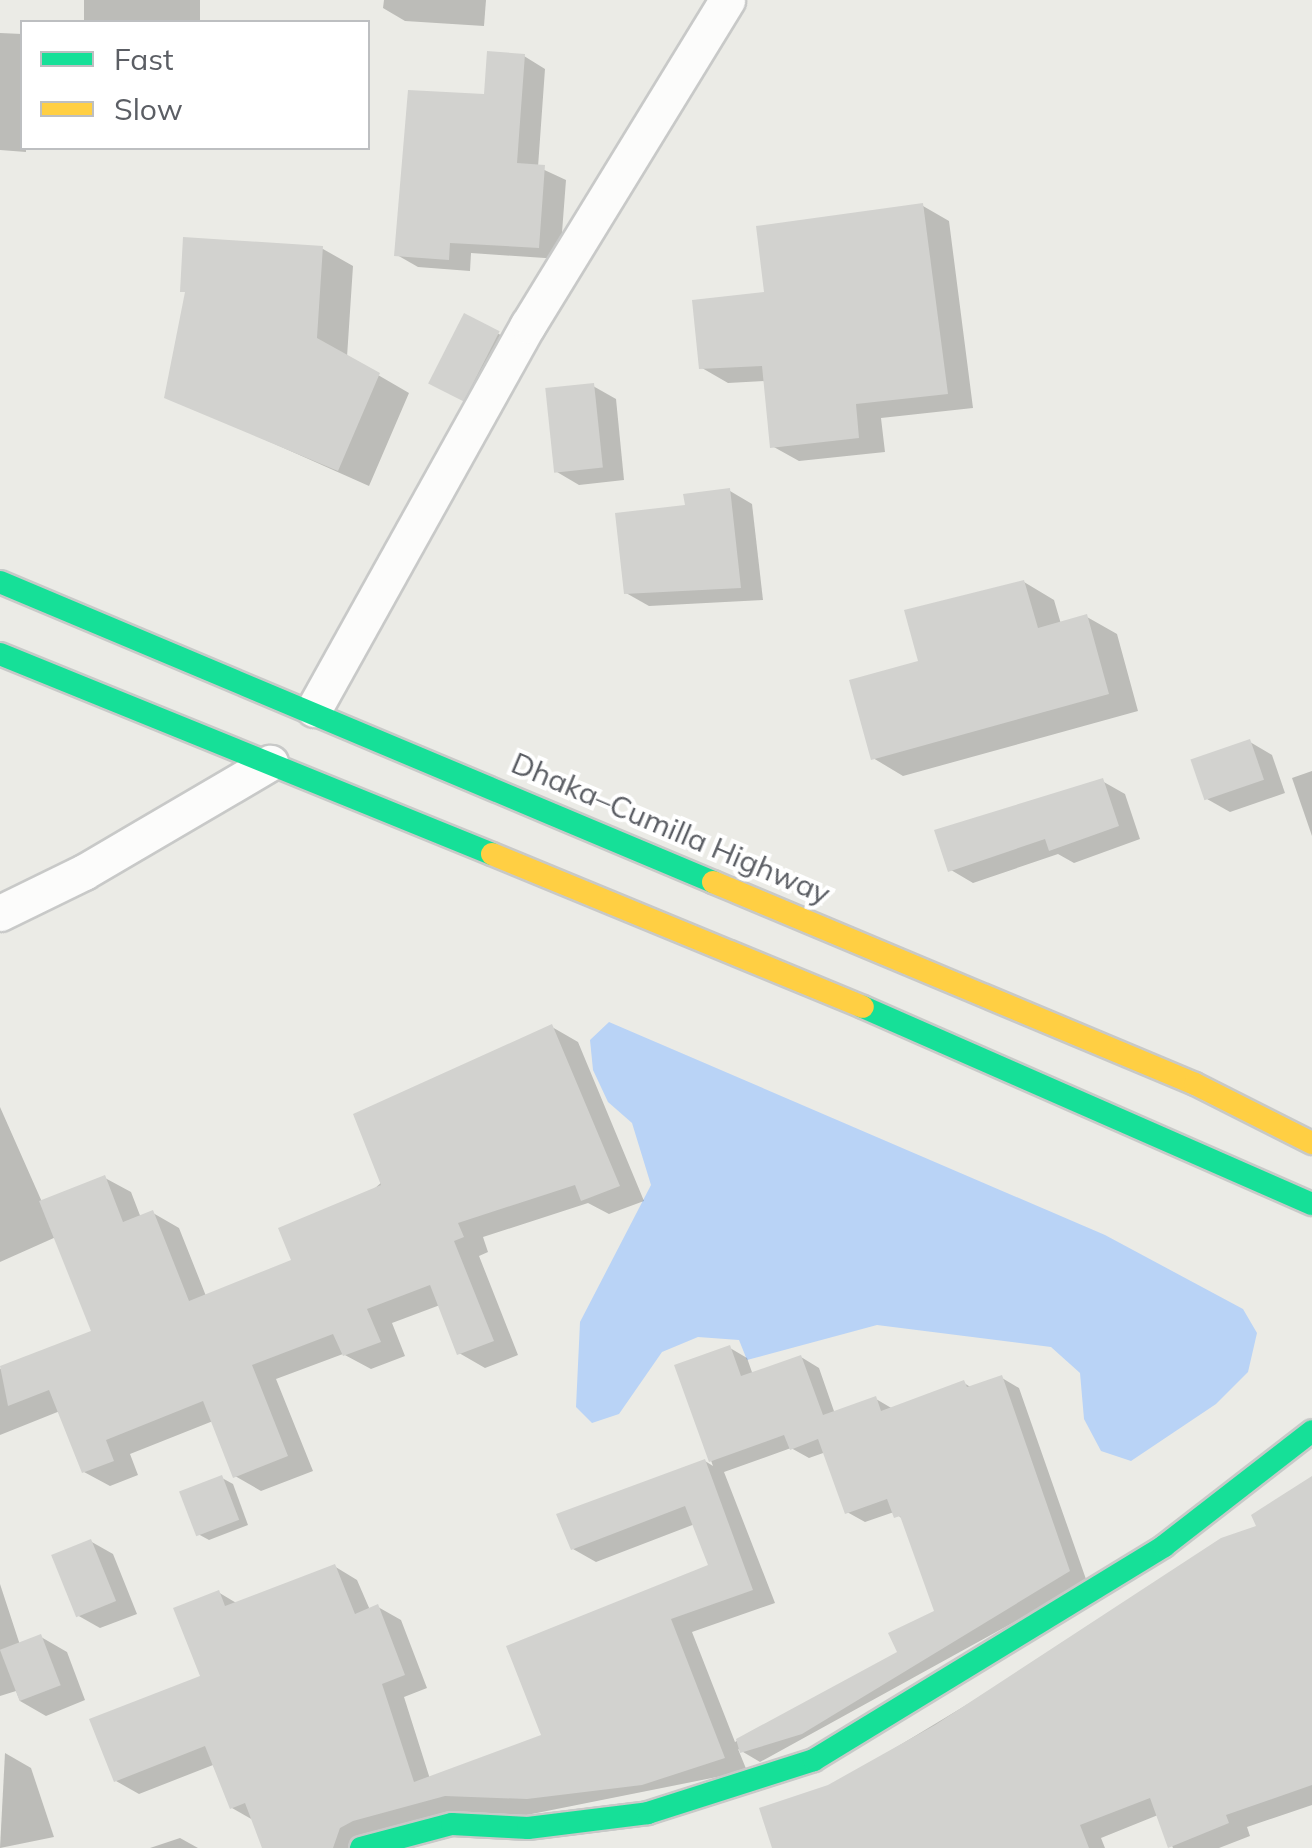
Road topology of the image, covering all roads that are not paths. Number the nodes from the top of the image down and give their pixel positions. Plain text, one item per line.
1 (727, 0) edge
2 (0, 582) edge
3 (0, 654) edge
4 (314, 709) junction
5 (270, 763) junction
6 (0, 913) edge
7 (1312, 1143) edge
8 (1312, 1204) edge
9 (1312, 1431) edge
10 (362, 1848) edge

1 - 4 street
2 - 4 main road, Dhaka–Cumilla Highway
3 - 5 main road
4 - 7 main road, Dhaka–Cumilla Highway
5 - 6 street
5 - 8 main road
9 - 10 main road

